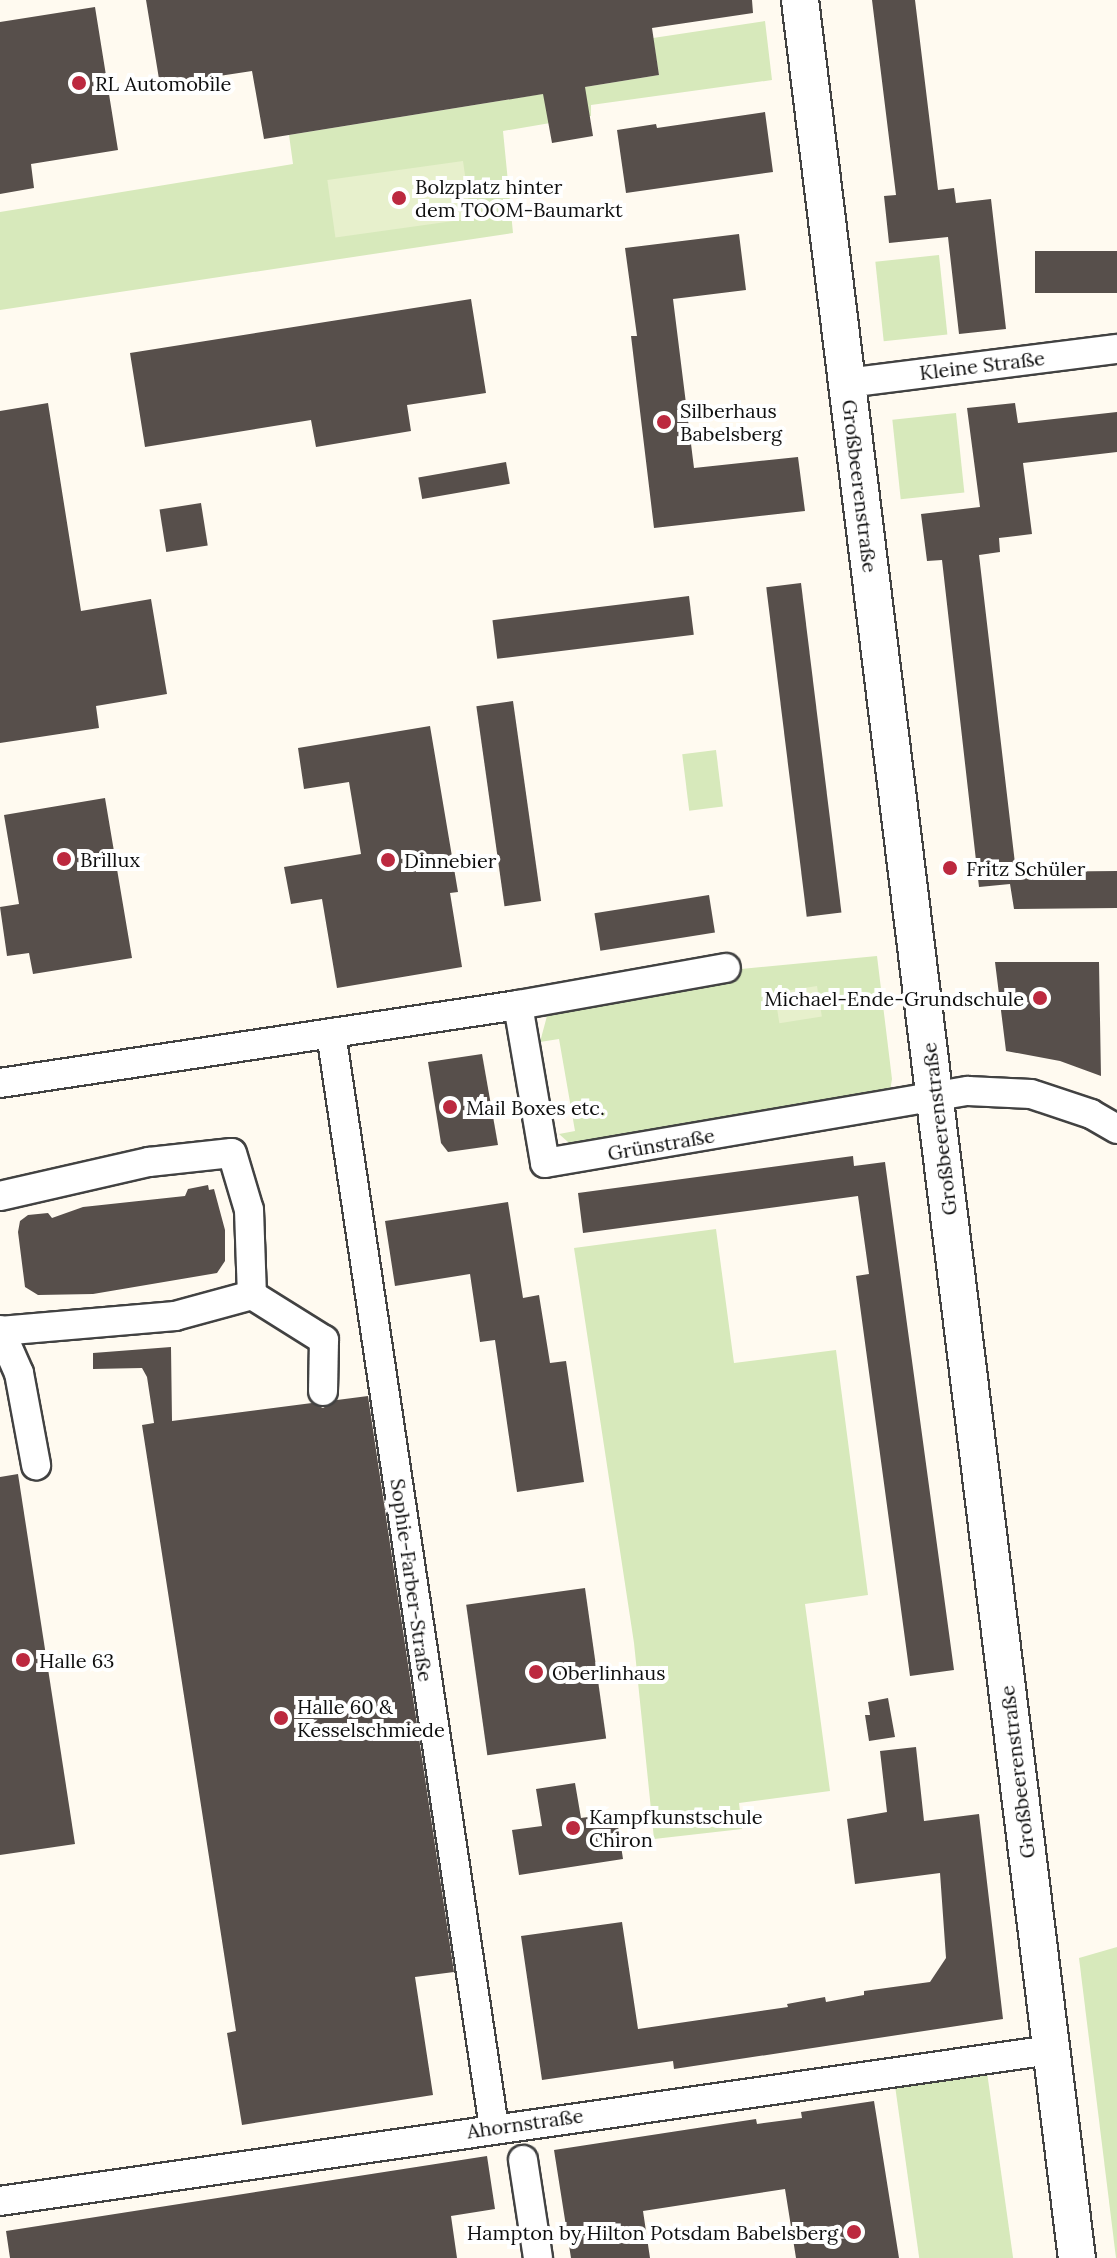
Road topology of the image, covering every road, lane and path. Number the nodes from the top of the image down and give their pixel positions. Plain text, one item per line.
1 (800, 0) edge
2 (1117, 349) edge
3 (847, 383) junction
4 (726, 968) dead end
5 (518, 1005) junction
6 (331, 1033) junction
7 (0, 1083) edge
8 (935, 1096) junction
9 (1117, 1129) edge
10 (0, 1196) edge
11 (252, 1295) junction
12 (0, 1331) edge
13 (323, 1391) dead end
14 (36, 1465) dead end
15 (1051, 2050) junction
16 (494, 2128) junction
17 (523, 2160) dead end
18 (0, 2201) edge
19 (538, 2258) edge
20 (1077, 2258) edge

1 - 3 street, Großbeerenstraße
2 - 3 street, Kleine Straße
3 - 8 street, Großbeerenstraße
4 - 5 street
5 - 6 street
5 - 8 street, Grünstraße
6 - 7 street
6 - 16 street, Sophie-Farber-Straße
8 - 9 street
8 - 15 street, Großbeerenstraße
10 - 11 street
11 - 12 street
11 - 13 street
12 - 14 street
15 - 16 street, Ahornstraße
15 - 20 street, Großbeerenstraße
16 - 18 street, Ahornstraße
17 - 19 street

